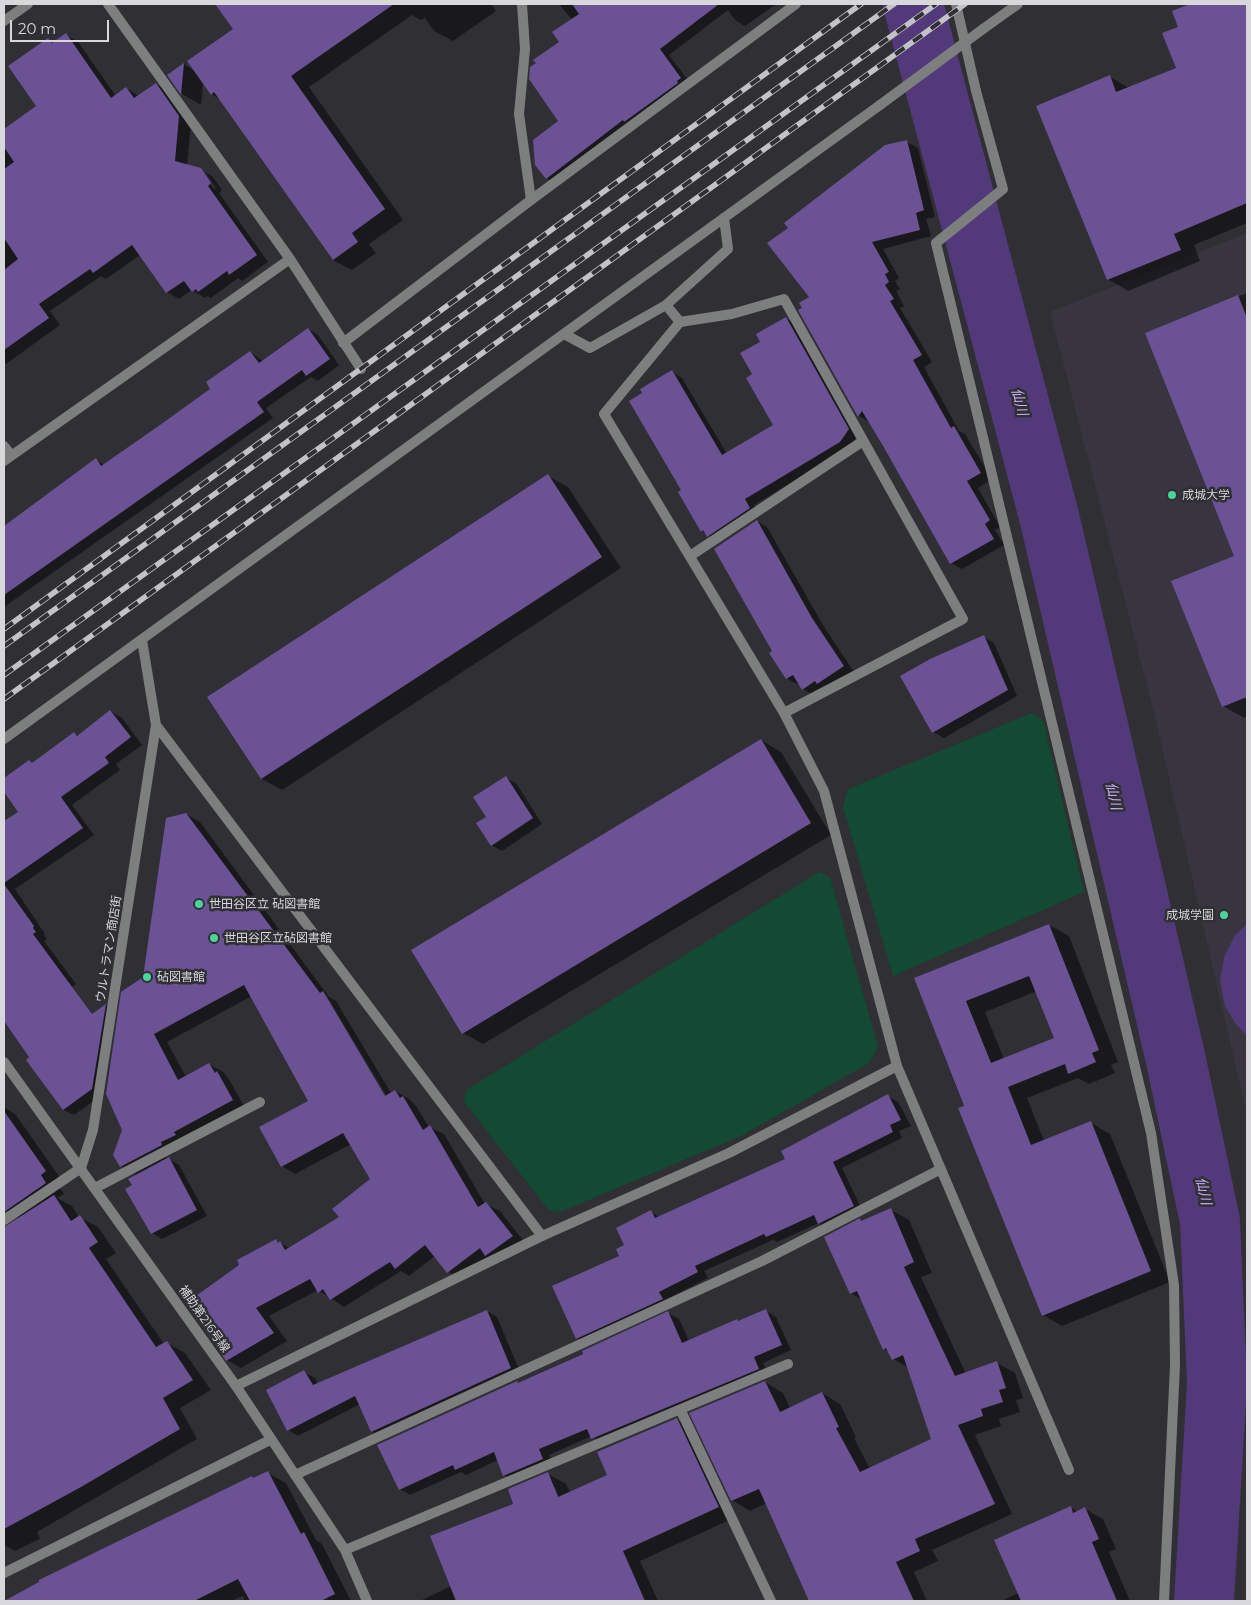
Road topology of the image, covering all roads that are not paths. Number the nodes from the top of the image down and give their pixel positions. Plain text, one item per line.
1 (28, 4) edge
2 (108, 4) edge
3 (522, 4) edge
4 (796, 4) edge
5 (956, 4) edge
6 (1018, 4) edge
7 (4, 21) edge
8 (531, 200) junction
9 (724, 218) junction
10 (290, 258) junction
11 (666, 305) junction
12 (680, 322) junction
13 (564, 334) junction
14 (343, 343) junction
15 (361, 369) dead end
16 (864, 441) junction
17 (4, 446) edge
18 (7, 458) edge
19 (690, 556) junction
20 (142, 640) junction
21 (784, 713) junction
22 (156, 725) junction
23 (4, 739) edge
24 (4, 1062) edge
25 (897, 1066) junction
26 (260, 1102) dead end
27 (81, 1168) junction
28 (941, 1169) junction
29 (95, 1188) junction
30 (4, 1220) edge
31 (542, 1236) junction
32 (788, 1364) dead end
33 (236, 1386) junction
34 (681, 1411) junction
35 (270, 1440) junction
36 (1069, 1470) dead end
37 (295, 1474) junction
38 (345, 1550) junction
39 (4, 1574) edge
40 (367, 1601) edge
41 (771, 1601) edge
42 (1164, 1601) edge

1 - 7 street
2 - 10 street
3 - 8 street
4 - 8 street
5 - 42 street
6 - 9 street, bridge
8 - 14 street
9 - 11 street
9 - 13 street
10 - 14 street
10 - 18 street
11 - 12 street
11 - 13 street
12 - 16 street
12 - 19 street
13 - 20 street
14 - 15 street
16 - 19 street
16 - 21 street
17 - 18 street
19 - 21 street
20 - 22 street, ウルトラマン商店街
20 - 23 street
21 - 25 street
22 - 27 street, ウルトラマン商店街
22 - 31 street
24 - 27 street, 補助第216号線
25 - 28 street
25 - 31 street
26 - 29 street
27 - 29 street, 補助第216号線
27 - 30 street
28 - 36 street
28 - 37 street
29 - 33 street, 補助第216号線
31 - 33 street
32 - 34 street
33 - 35 street, 補助第216号線
34 - 38 street
34 - 41 street
35 - 37 street, 補助第216号線
35 - 39 street
37 - 38 street, 補助第216号線
38 - 40 street, 補助第216号線

